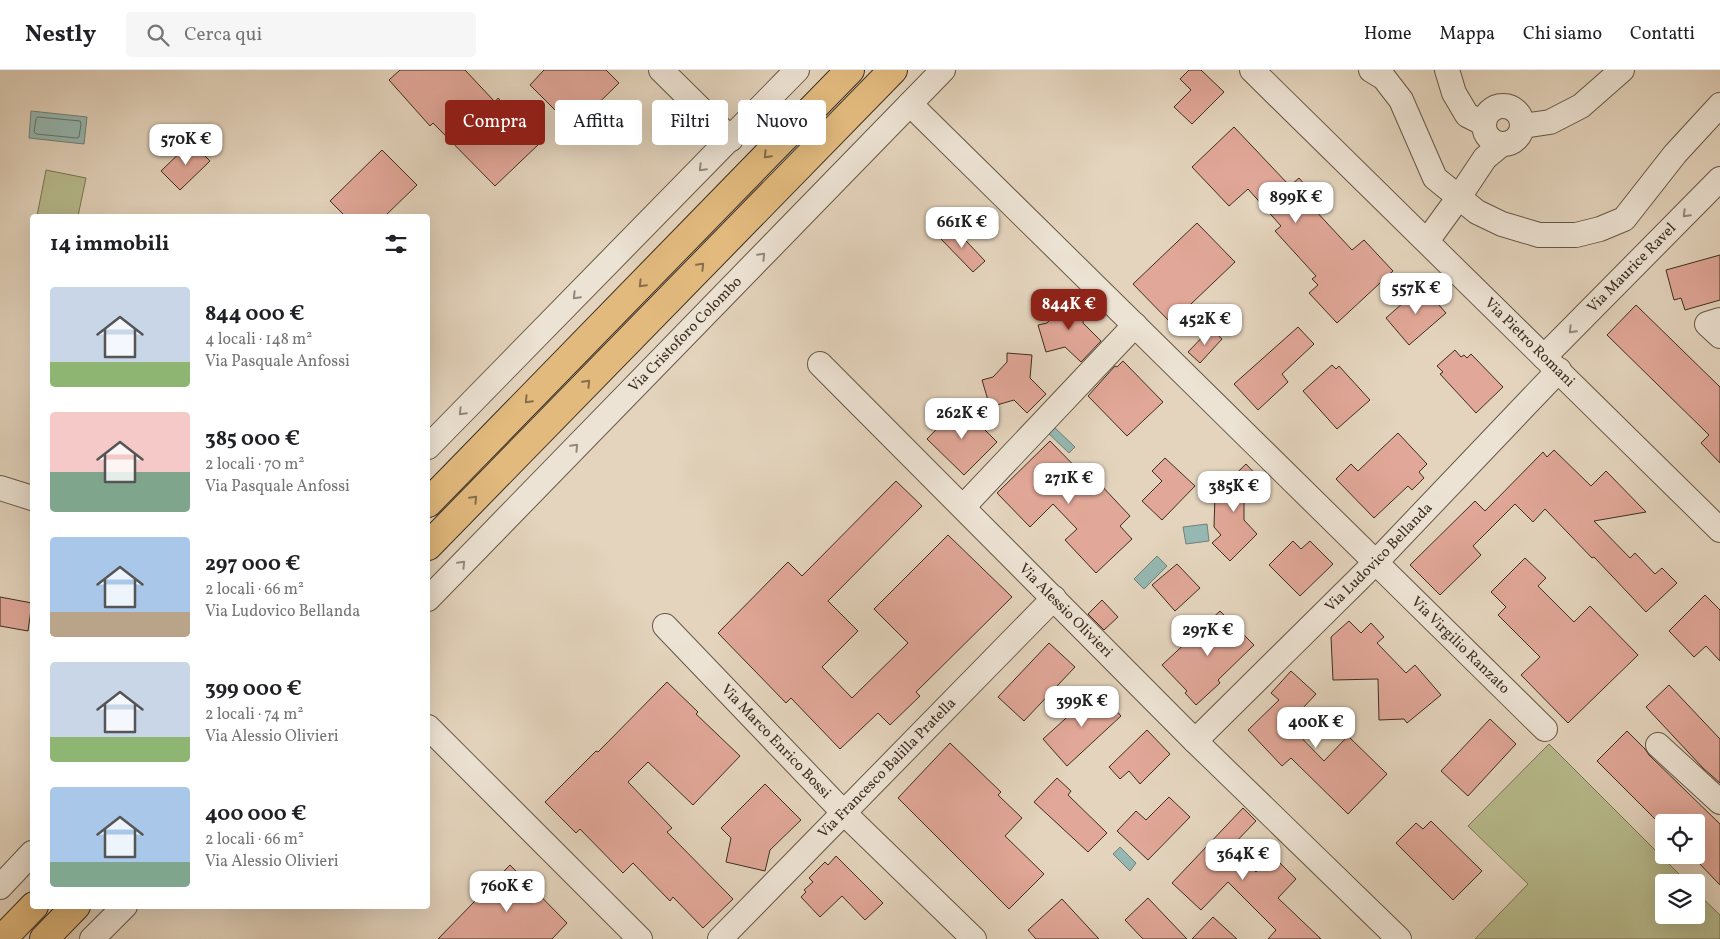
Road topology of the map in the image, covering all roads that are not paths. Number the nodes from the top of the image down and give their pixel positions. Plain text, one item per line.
1 (797, 70) edge
2 (850, 70) edge
3 (893, 70) edge
4 (943, 70) edge
5 (1252, 70) edge
6 (1370, 70) edge
7 (1447, 70) edge
8 (1622, 70) edge
9 (663, 71) edge
10 (910, 104) junction
11 (1720, 104) edge
12 (1484, 123) junction
13 (1523, 126) junction
14 (731, 139) junction
15 (1502, 144) junction
16 (1720, 179) edge
17 (1459, 197) junction
18 (1427, 241) junction
19 (1720, 320) edge
20 (1135, 325) junction
21 (1720, 336) edge
22 (1552, 363) junction
23 (820, 364) dead end
24 (430, 445) edge
25 (0, 488) edge
26 (30, 497) edge
27 (430, 501) edge
28 (963, 507) junction
29 (1720, 530) edge
30 (430, 544) edge
31 (1376, 562) junction
32 (430, 597) edge
33 (1054, 598) junction
34 (666, 626) dead end
35 (430, 729) edge
36 (1545, 730) dead end
37 (1195, 741) junction
38 (1658, 745) dead end
39 (1720, 802) edge
40 (844, 813) junction
41 (30, 855) edge
42 (0, 887) edge
43 (31, 909) edge
44 (73, 909) edge
45 (122, 909) edge
46 (2, 939) edge
47 (44, 939) edge
48 (92, 939) edge
49 (640, 939) edge
50 (720, 939) edge
51 (974, 939) edge
52 (1399, 939) edge

1 - 14 street
2 -> 27 main road
30 -> 3 main road
4 - 10 street, Via Cristoforo Colombo
5 - 18 street, Via Pietro Romani
6 - 17 street
7 - 12 street
8 - 13 street
9 - 14 street
10 - 20 street, Via Virgilio Ranzato
32 -> 10 street, Via Cristoforo Colombo
11 - 17 street
12 - 13 street
12 - 15 street
13 - 15 street
14 -> 24 street
15 - 17 street
16 -> 22 street, Via Maurice Ravel
17 - 18 street
18 - 22 street, Via Pietro Romani
19 - 21 street
20 - 28 street
20 - 31 street, Via Virgilio Ranzato
22 - 29 street, Via Pietro Romani
22 - 31 street, Via Ludovico Bellanda
23 - 28 street, Via Alessio Olivieri
25 - 26 street
28 - 33 street, Via Alessio Olivieri
31 - 36 street, Via Virgilio Ranzato
31 - 37 street, Via Ludovico Bellanda
33 - 37 street, Via Alessio Olivieri
33 - 40 street, Via Francesco Balilla Pratella
34 - 40 street, Via Marco Enrico Bossi
35 - 49 street
37 - 52 street, Via Alessio Olivieri
38 - 39 street
40 - 50 street, Via Francesco Balilla Pratella
40 - 51 street, Via Marco Enrico Bossi
41 - 42 street
43 - 46 main road
44 - 47 main road
45 - 48 street

